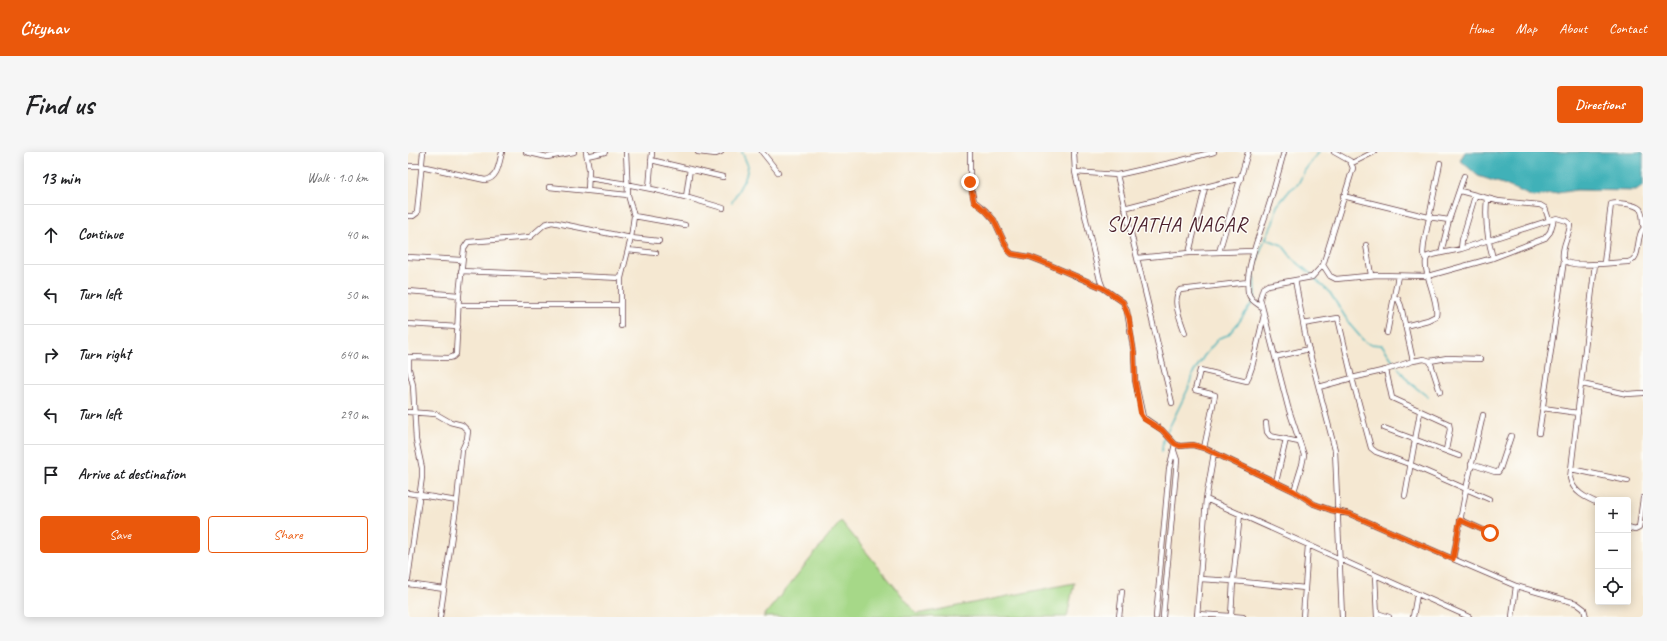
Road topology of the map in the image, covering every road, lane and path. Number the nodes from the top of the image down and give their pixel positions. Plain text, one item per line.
1 (423, 152) edge
2 (502, 152) edge
3 (526, 152) edge
4 (574, 152) edge
5 (605, 152) edge
6 (626, 152) edge
7 (652, 152) edge
8 (698, 152) edge
9 (721, 152) edge
10 (762, 152) edge
11 (970, 152) edge
12 (1076, 152) edge
13 (1214, 152) edge
14 (1248, 152) edge
15 (1284, 152) edge
16 (1334, 152) edge
17 (1374, 152) edge
18 (552, 154) edge
19 (586, 154) edge
20 (1201, 154) edge
21 (651, 160) junction
22 (1352, 163) junction
23 (1440, 163) dead end
24 (408, 166) edge
25 (421, 166) junction
26 (690, 169) junction
27 (778, 172) dead end
28 (1075, 172) junction
29 (1117, 175) junction
30 (1464, 176) dead end
31 (723, 177) dead end
32 (588, 178) junction
33 (1241, 178) junction
34 (628, 183) junction
35 (549, 187) dead end
36 (649, 188) junction
37 (1205, 188) junction
38 (588, 191) junction
39 (1460, 191) junction
40 (628, 195) junction
41 (1343, 196) junction
42 (1475, 196) junction
43 (686, 197) junction
44 (1487, 199) junction
45 (723, 208) dead end
46 (1124, 208) junction
47 (408, 216) edge
48 (634, 216) junction
49 (1428, 217) junction
50 (1552, 219) junction
51 (1449, 220) junction
52 (685, 225) dead end
53 (1643, 225) edge
54 (1643, 229) edge
55 (631, 238) junction
56 (659, 241) dead end
57 (1488, 241) junction
58 (1366, 245) dead end
59 (1461, 249) junction
60 (628, 250) junction
61 (1253, 251) junction
62 (1219, 252) junction
63 (656, 253) dead end
64 (1189, 253) junction
65 (1441, 253) junction
66 (408, 257) edge
67 (1137, 258) junction
68 (1426, 258) junction
69 (1493, 258) junction
70 (462, 260) junction
71 (1564, 260) junction
72 (1604, 263) junction
73 (1595, 264) junction
74 (1323, 265) junction
75 (461, 271) junction
76 (1371, 275) junction
77 (1398, 276) junction
78 (1428, 276) junction
79 (621, 278) junction
80 (1295, 280) junction
81 (1248, 282) junction
82 (1103, 288) junction
83 (408, 291) edge
84 (459, 295) junction
85 (1394, 297) junction
86 (459, 305) junction
87 (621, 305) junction
88 (1262, 307) junction
89 (1264, 314) junction
90 (408, 324) edge
91 (1303, 324) junction
92 (621, 326) dead end
93 (1405, 326) junction
94 (458, 327) junction
95 (1185, 333) dead end
96 (1387, 333) dead end
97 (1309, 349) junction
98 (408, 357) edge
99 (1275, 357) junction
100 (1480, 359) dead end
101 (1413, 360) junction
102 (1430, 361) junction
103 (1386, 370) junction
104 (1352, 378) junction
105 (1582, 384) junction
106 (1319, 387) junction
107 (1440, 392) dead end
108 (1643, 393) edge
109 (1172, 402) dead end
110 (1543, 408) junction
111 (408, 412) edge
112 (1420, 412) junction
113 (414, 413) junction
114 (1578, 413) junction
115 (1483, 415) dead end
116 (1266, 423) dead end
117 (1384, 428) dead end
118 (1539, 433) dead end
119 (1510, 436) dead end
120 (1414, 438) junction
121 (1286, 439) junction
122 (1299, 442) junction
123 (1175, 444) junction
124 (1204, 448) junction
125 (1446, 450) junction
126 (1174, 451) junction
127 (1214, 453) junction
128 (1459, 456) dead end
129 (1410, 464) junction
130 (1471, 464) junction
131 (1571, 469) junction
132 (1628, 481) dead end
133 (1276, 482) junction
134 (1466, 489) junction
135 (1294, 491) junction
136 (408, 493) edge
137 (420, 494) junction
138 (1405, 496) dead end
139 (1643, 498) edge
140 (1206, 499) junction
141 (1489, 499) dead end
142 (457, 501) junction
143 (1595, 502) edge
144 (1337, 511) junction
145 (1240, 514) junction
146 (1460, 520) junction
147 (1631, 529) edge
148 (1490, 533) dead end
149 (1308, 545) junction
150 (1339, 559) junction
151 (1453, 559) junction
152 (1375, 575) junction
153 (408, 579) edge
154 (1200, 579) junction
155 (1233, 581) junction
156 (408, 584) edge
157 (1516, 586) junction
158 (1305, 588) junction
159 (444, 589) junction
160 (1122, 591) dead end
161 (1417, 594) junction
162 (1197, 615) edge
163 (1377, 615) edge
164 (1231, 616) edge
165 (440, 617) edge
166 (1119, 617) edge
167 (1156, 617) edge
168 (1163, 617) edge
169 (1243, 617) edge
170 (1303, 617) edge
171 (1342, 617) edge
172 (1390, 617) edge
173 (1413, 617) edge
174 (1469, 617) edge
175 (1512, 617) edge
176 (1586, 617) edge

1 - 25 street
2 - 25 street
3 - 18 street
4 - 18 street
5 - 19 street
6 - 34 street
7 - 21 street
8 - 9 street
10 - 27 street
11 - 82 street
12 - 28 street
13 - 20 street
14 - 33 street
15 - 61 street
16 - 22 street
17 - 22 street
19 - 32 street
20 - 29 street
21 - 26 street
21 - 36 street
22 - 41 street
23 - 49 street
24 - 25 street
25 - 47 street
26 - 31 street
26 - 43 street
28 - 29 street
28 - 82 street
29 - 46 street
30 - 39 street
32 - 34 street
32 - 38 street
33 - 37 street
33 - 62 street
34 - 36 street
34 - 40 street
35 - 38 street
36 - 43 street
37 - 46 street
37 - 64 street
38 - 40 street
39 - 42 street
39 - 51 street
40 - 48 street
41 - 49 street
41 - 74 street
42 - 44 street
42 - 59 street
43 - 45 street
44 - 50 street
44 - 57 street
46 - 67 street
48 - 52 street
48 - 55 street
49 - 51 street
49 - 68 street
50 - 57 street
50 - 69 street
50 - 71 street
51 - 65 street
53 - 72 street
54 - 72 street
55 - 56 street
55 - 60 street
55 - 70 street
57 - 59 street
57 - 69 street
58 - 76 street
59 - 65 street
60 - 63 street
60 - 79 street
61 - 62 street
61 - 81 street
62 - 64 street
64 - 67 street
65 - 68 street
66 - 70 street
67 - 109 street
68 - 78 street
69 - 78 street
70 - 75 street
71 - 73 street
71 - 110 street
72 - 73 street
73 - 105 street
74 - 76 street
74 - 80 street
75 - 79 street
75 - 84 street
76 - 77 street
77 - 78 street
77 - 85 street
78 - 93 street
79 - 87 street
80 - 88 street
80 - 91 street
81 - 88 street
81 - 95 street
82 - 123 street
83 - 84 street
84 - 86 street
85 - 93 street
85 - 96 street
86 - 87 street
86 - 94 street
87 - 92 street
88 - 89 street
89 - 99 street
89 - 124 street
90 - 94 street
91 - 97 street
91 - 104 street
93 - 101 street
94 - 98 street
97 - 99 street
97 - 106 street
98 - 113 street
99 - 122 street
100 - 102 street
101 - 102 street
101 - 103 street
102 - 107 street
103 - 104 street
103 - 112 street
104 - 106 street
104 - 129 street
105 - 108 street
105 - 114 street
106 - 144 street
110 - 114 street
110 - 118 street
111 - 113 street
112 - 120 street
112 - 125 street
113 - 137 street
113 - 142 street
114 - 131 street
115 - 130 street
116 - 121 street
117 - 120 street
119 - 130 street
120 - 125 street
120 - 129 street
121 - 122 street
121 - 133 street
122 - 135 street
123 - 124 street
123 - 126 street
124 - 127 street
125 - 128 street
126 - 167 street
126 - 168 street
127 - 133 street
127 - 140 street
129 - 134 street
129 - 138 street
130 - 134 street
131 - 132 street
131 - 143 street
133 - 135 street
134 - 141 street
134 - 146 street
135 - 144 street
136 - 137 street
137 - 142 street
137 - 153 street
139 - 147 street
140 - 145 street
140 - 154 street
142 - 159 street
144 - 150 street
144 - 151 street
145 - 149 street
145 - 155 street
146 - 148 street
146 - 151 street
149 - 150 street
149 - 158 street
150 - 152 street
150 - 171 street
151 - 157 street
152 - 161 street
152 - 163 street
154 - 155 street
154 - 162 street
155 - 158 street
155 - 164 street
156 - 159 street
157 - 175 street
157 - 176 street
158 - 170 street
159 - 165 street
160 - 166 street
161 - 173 street
161 - 174 street
162 - 164 street
163 - 172 street
164 - 169 street

